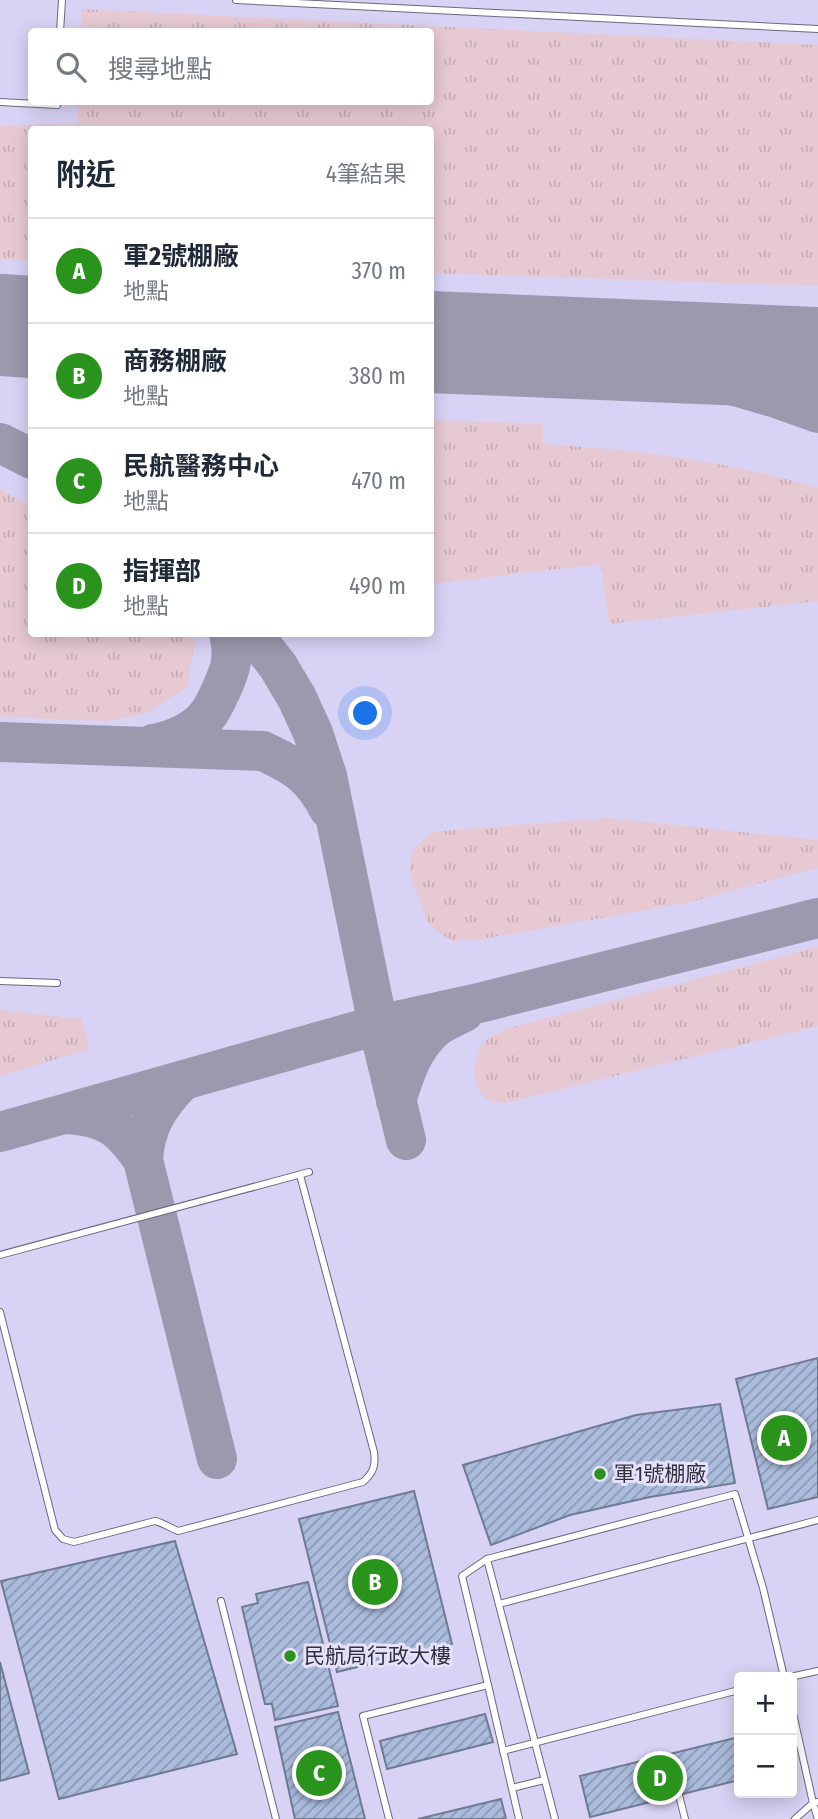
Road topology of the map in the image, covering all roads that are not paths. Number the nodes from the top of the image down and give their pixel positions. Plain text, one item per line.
1 (62, 0) edge
2 (236, 0) edge
3 (60, 28) edge
4 (818, 29) edge
5 (0, 102) edge
6 (28, 103) edge
7 (0, 981) edge
8 (57, 983) dead end
9 (309, 1172) dead end
10 (300, 1175) junction
11 (0, 1255) edge
12 (0, 1312) edge
13 (818, 1520) edge
14 (749, 1538) junction
15 (487, 1559) junction
16 (221, 1601) dead end
17 (499, 1604) junction
18 (818, 1671) edge
19 (783, 1672) edge
20 (797, 1676) edge
21 (488, 1685) junction
22 (734, 1691) edge
23 (797, 1728) edge
24 (535, 1742) junction
25 (503, 1751) junction
26 (544, 1780) junction
27 (512, 1788) junction
28 (678, 1795) dead end
29 (816, 1802) edge
30 (276, 1819) edge
31 (389, 1819) edge
32 (519, 1819) edge
33 (555, 1819) edge
34 (685, 1819) edge
35 (795, 1819) edge
36 (818, 1819) edge

1 - 3 lane
2 - 4 lane
5 - 6 lane
7 - 8 lane
9 - 10 lane
10 - 11 lane
10 - 12 lane
13 - 14 lane
14 - 15 lane
14 - 17 lane
14 - 19 lane
15 - 17 lane
15 - 21 lane
16 - 30 lane
17 - 24 lane
18 - 20 lane
21 - 25 lane
21 - 31 lane
22 - 24 lane
23 - 29 lane
24 - 25 lane
24 - 26 lane
25 - 27 lane
26 - 27 lane
26 - 33 lane
27 - 32 lane
28 - 34 lane
29 - 35 lane
29 - 36 lane

